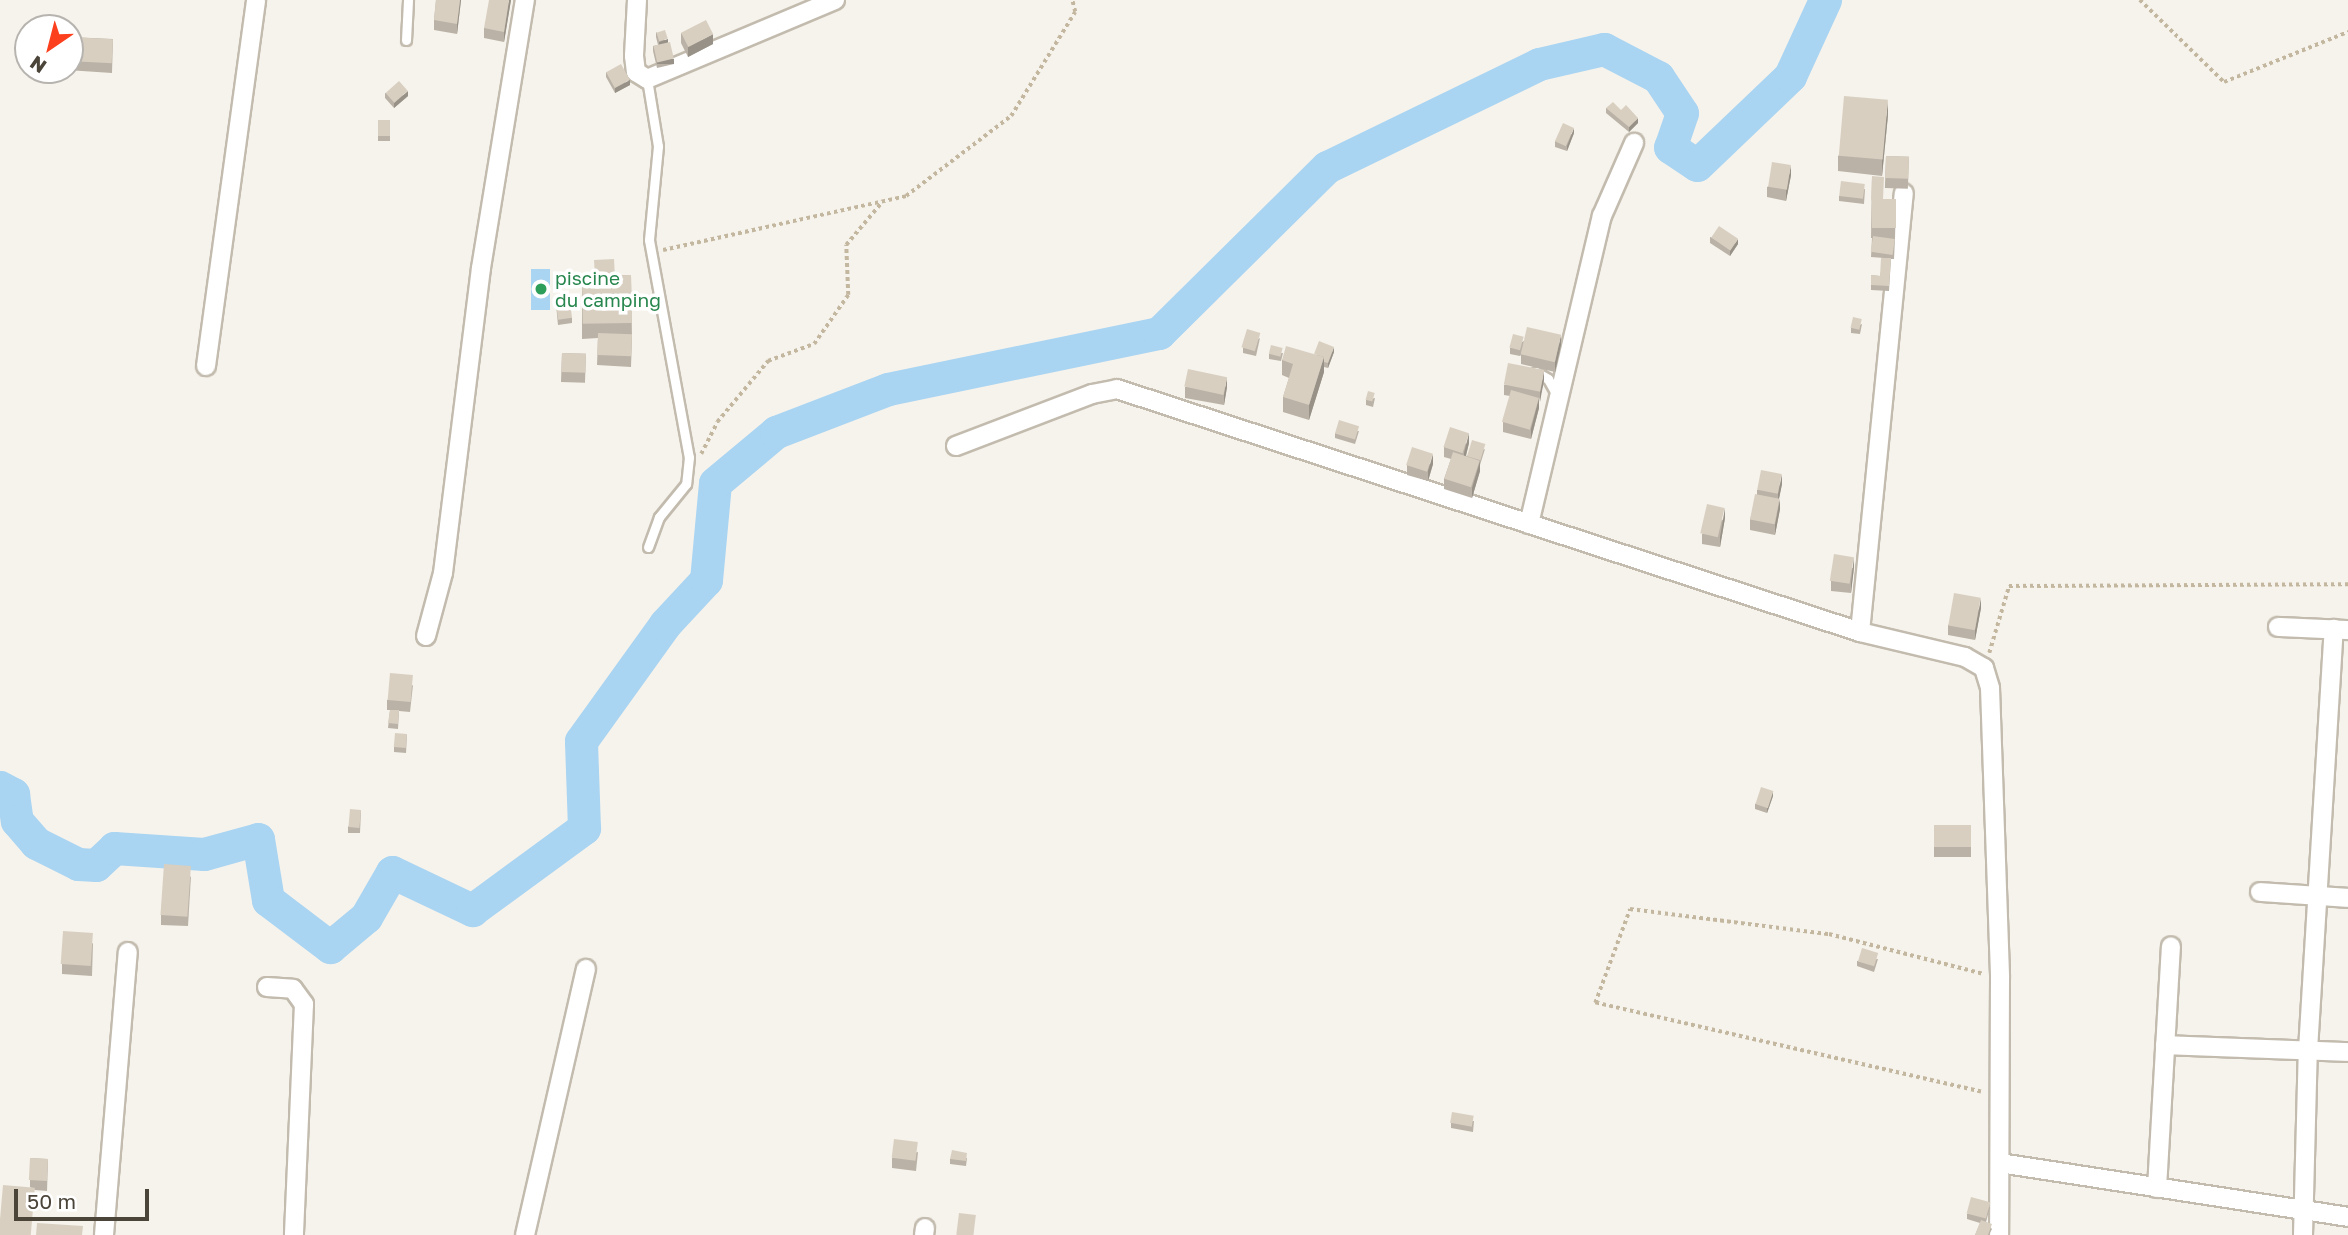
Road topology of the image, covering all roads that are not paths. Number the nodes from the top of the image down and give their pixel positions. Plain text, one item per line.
1 (256, 0) edge
2 (408, 0) edge
3 (525, 0) edge
4 (637, 0) edge
5 (835, 0) edge
6 (406, 40) dead end
7 (647, 79) junction
8 (1634, 143) dead end
9 (1904, 192) dead end
10 (206, 366) dead end
11 (1528, 370) edge
12 (1561, 401) junction
13 (957, 446) dead end
14 (1529, 524) junction
15 (648, 547) dead end
16 (2278, 627) dead end
17 (2341, 629) edge
18 (1860, 632) junction
19 (426, 636) dead end
20 (2260, 892) dead end
21 (2317, 896) junction
22 (2348, 898) edge
23 (2171, 946) dead end
24 (128, 952) dead end
25 (586, 970) dead end
26 (267, 987) dead end
27 (2165, 1045) junction
28 (2308, 1050) junction
29 (2348, 1052) edge
30 (2000, 1163) junction
31 (2157, 1188) junction
32 (2304, 1211) junction
33 (2348, 1217) edge
34 (104, 1235) edge
35 (294, 1235) edge
36 (525, 1235) edge
37 (1999, 1235) edge
38 (2303, 1235) edge

1 - 10 street
2 - 6 lane
3 - 19 street
4 - 7 street
5 - 7 street
7 - 15 lane
8 - 12 street
9 - 18 street
11 - 12 lane
12 - 14 street
13 - 14 street
14 - 18 street
16 - 17 street
17 - 21 street
18 - 30 street
20 - 21 street
21 - 22 street
21 - 28 street
23 - 27 street
24 - 34 street
25 - 36 street
26 - 35 street
27 - 28 street
27 - 31 street
28 - 29 street
28 - 32 street
30 - 31 street
30 - 37 street
31 - 32 street
32 - 33 street
32 - 38 street

